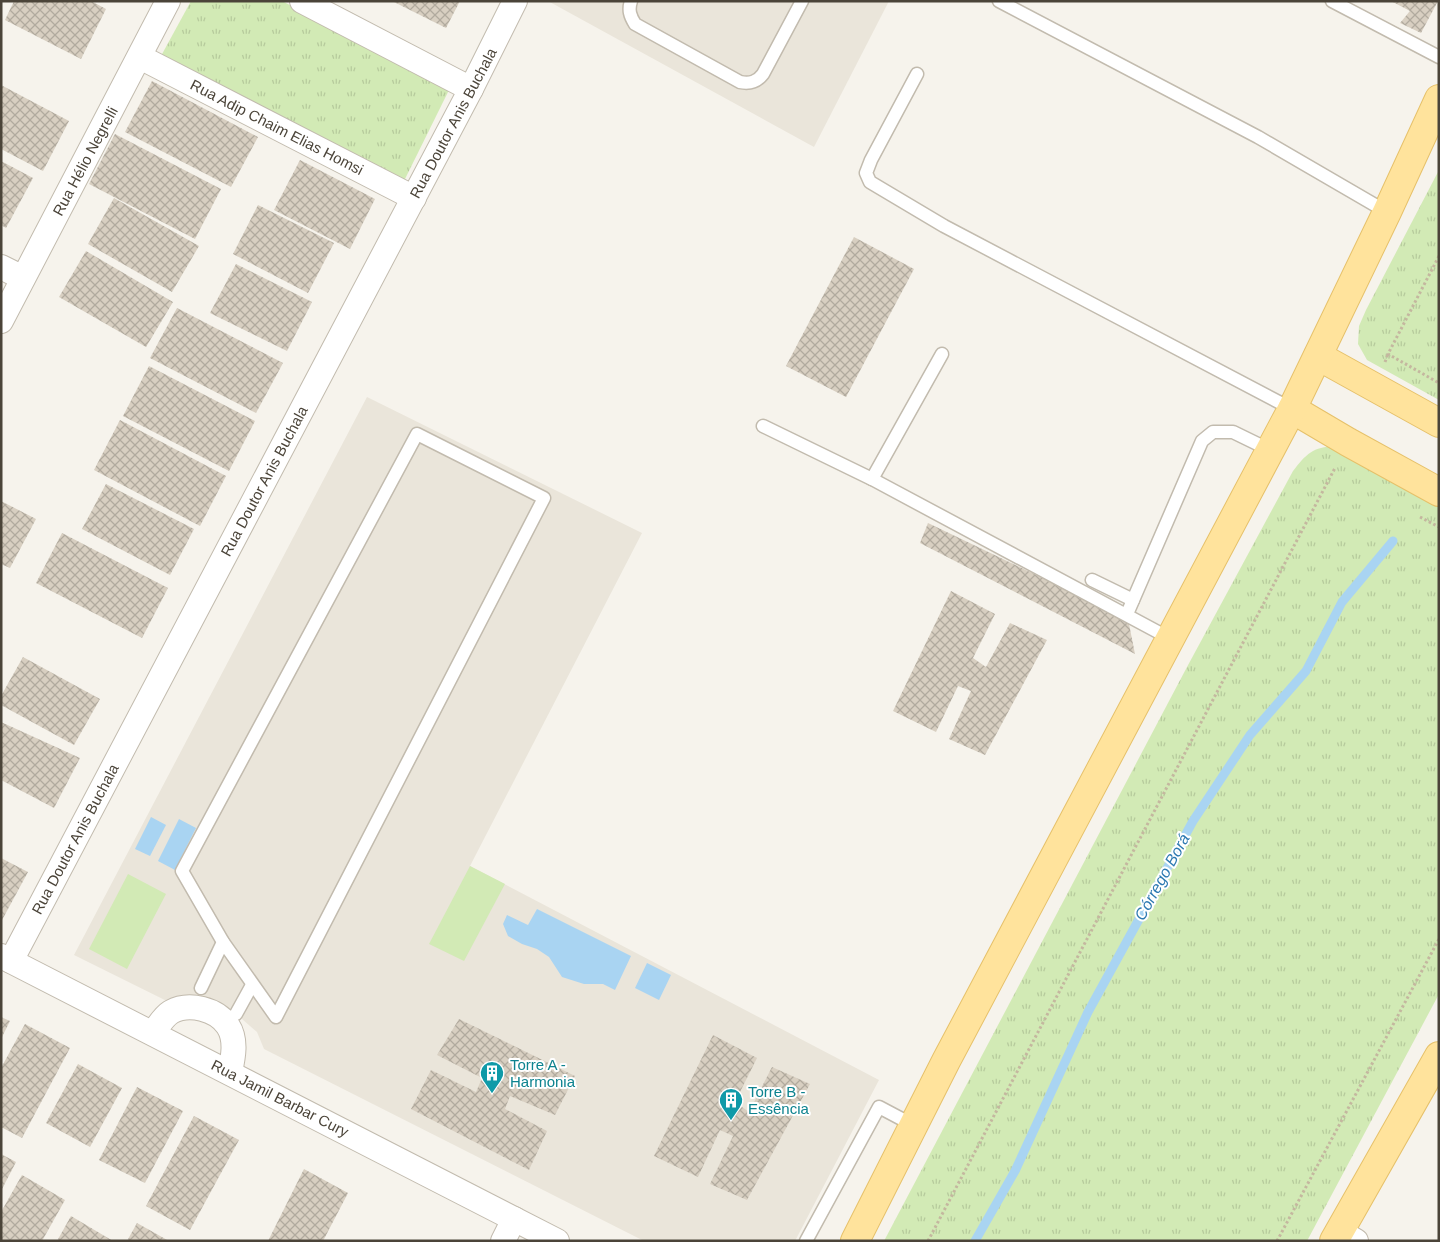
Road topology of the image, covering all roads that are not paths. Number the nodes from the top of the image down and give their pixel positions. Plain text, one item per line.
1 (168, 1) edge
2 (302, 1) edge
3 (516, 1) edge
4 (631, 1) edge
5 (802, 1) edge
6 (999, 1) edge
7 (1332, 1) edge
8 (140, 57) junction
9 (1439, 57) edge
10 (917, 74) dead end
11 (471, 89) junction
12 (1439, 99) edge
13 (414, 198) junction
14 (1387, 212) junction
15 (1, 267) edge
16 (23, 278) junction
17 (1, 321) edge
18 (942, 354) dead end
19 (1318, 356) junction
20 (1292, 409) junction
21 (1439, 423) edge
22 (763, 426) dead end
23 (1270, 450) junction
24 (872, 479) junction
25 (1439, 492) edge
26 (1092, 580) dead end
27 (1133, 600) junction
28 (1126, 614) junction
29 (1171, 639) junction
30 (223, 942) junction
31 (6, 958) edge
32 (252, 985) junction
33 (196, 998) junction
34 (232, 1020) junction
35 (154, 1033) junction
36 (1439, 1056) edge
37 (230, 1072) junction
38 (913, 1125) junction
39 (514, 1219) junction
40 (805, 1234) edge
41 (1343, 1238) edge
42 (503, 1241) edge
43 (558, 1241) edge
44 (855, 1241) edge

1 - 8 street, Rua Hélio Negrelli
2 - 11 street
3 - 11 street, Rua Doutor Anis Buchala
4 - 5 lane
6 - 14 lane
7 - 9 lane
8 - 13 street, Rua Adip Chaim Elias Homsi
8 - 16 street, Rua Hélio Negrelli
10 - 20 lane
11 - 13 street, Rua Doutor Anis Buchala
12 - 14 main road
13 - 31 street, Rua Doutor Anis Buchala
14 - 19 main road
15 - 16 street
16 - 17 street, Rua Hélio Negrelli
18 - 24 lane
19 - 20 main road
19 - 21 main road
20 - 23 main road
20 - 25 main road
22 - 24 lane
23 - 27 lane
23 - 29 main road
24 - 28 lane
26 - 27 lane
27 - 28 lane
28 - 29 lane
29 - 38 main road
30 - 32 lane
30 - 32 lane
30 - 33 lane
31 - 35 street, Rua Jamil Barbar Cury
32 - 34 lane
33 - 34 street
33 - 35 street
34 - 37 street
35 - 37 street, Rua Jamil Barbar Cury
36 - 41 main road
37 - 39 street, Rua Jamil Barbar Cury
38 - 40 lane
38 - 44 main road
39 - 42 street
39 - 43 street, Rua Jamil Barbar Cury

